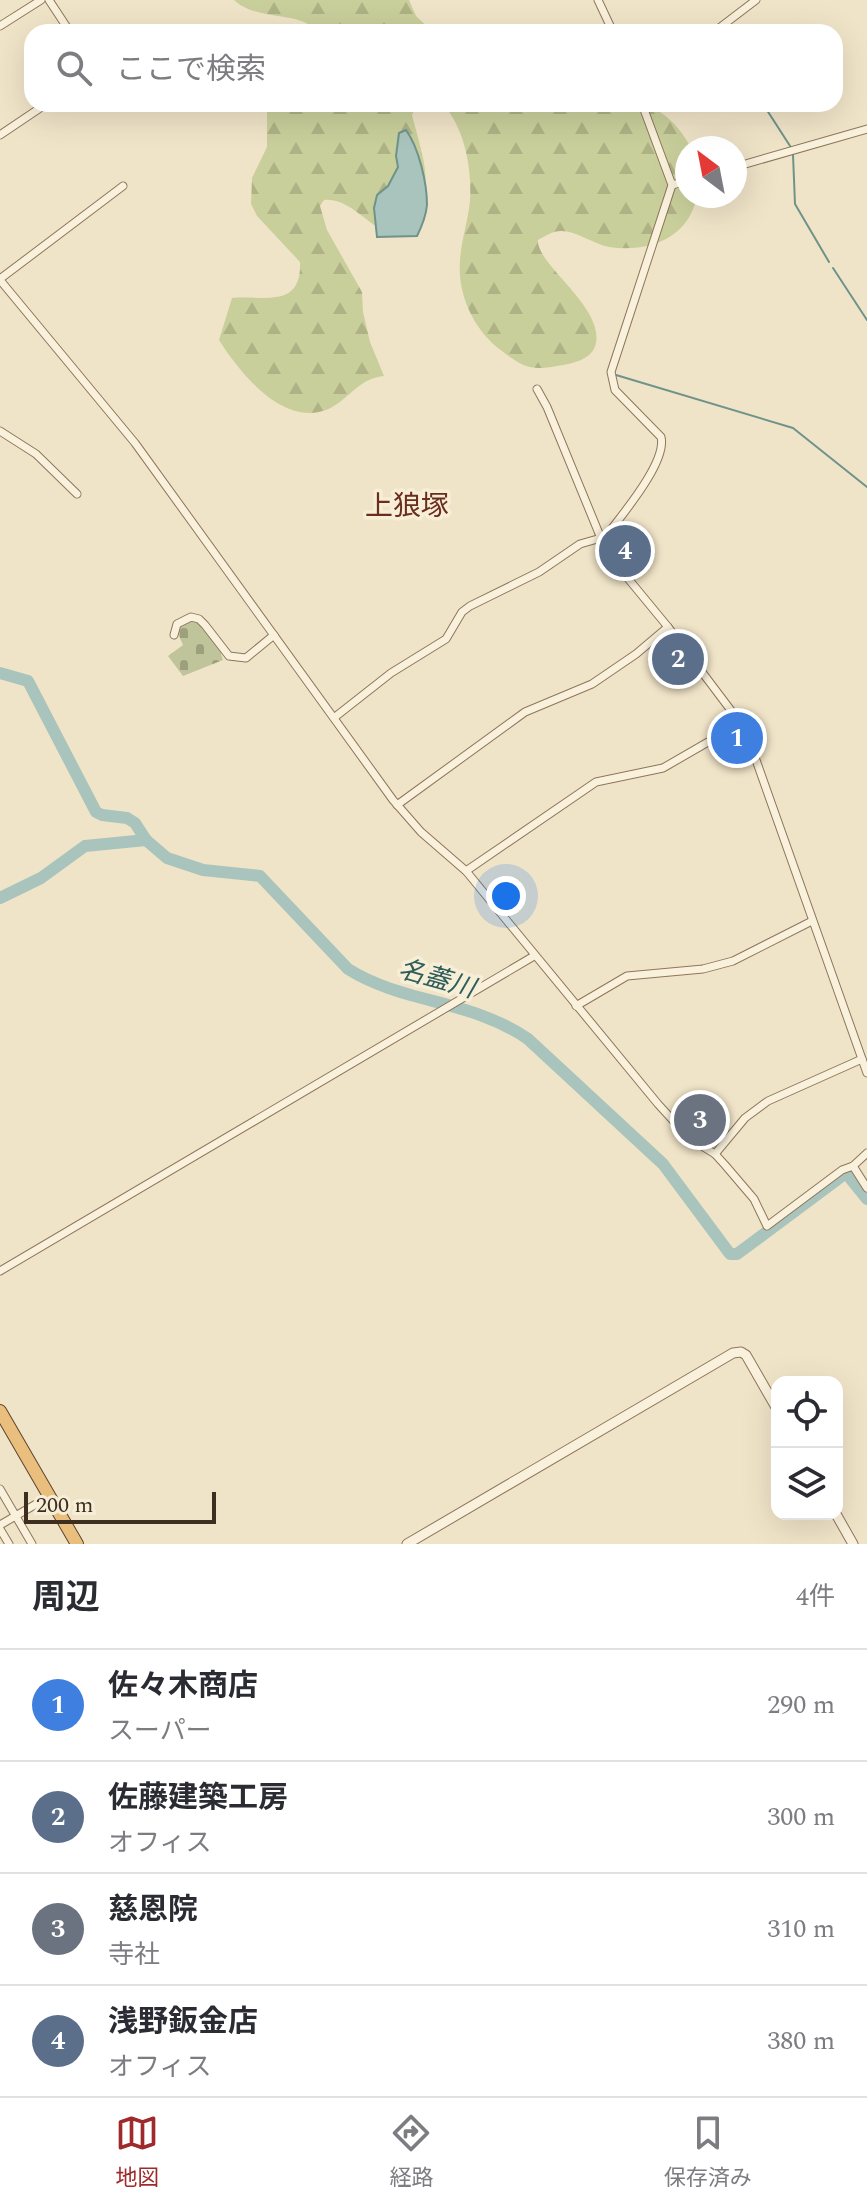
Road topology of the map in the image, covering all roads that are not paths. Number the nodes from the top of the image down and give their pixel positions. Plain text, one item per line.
1 (41, 0) edge
2 (49, 0) edge
3 (598, 0) edge
4 (756, 0) edge
5 (65, 24) edge
6 (609, 24) edge
7 (724, 24) edge
8 (0, 26) edge
9 (34, 112) edge
10 (645, 112) edge
11 (867, 129) edge
12 (0, 135) edge
13 (747, 164) edge
14 (675, 184) edge
15 (672, 185) junction
16 (123, 186) dead end
17 (0, 279) edge
18 (537, 389) dead end
19 (0, 431) edge
20 (77, 494) dead end
21 (601, 538) junction
22 (668, 627) junction
23 (174, 635) dead end
24 (274, 635) junction
25 (335, 717) junction
26 (741, 723) junction
27 (397, 805) junction
28 (466, 871) junction
29 (812, 921) junction
30 (534, 956) junction
31 (576, 1006) junction
32 (862, 1059) junction
33 (867, 1073) edge
34 (867, 1153) edge
35 (715, 1154) junction
36 (853, 1166) junction
37 (867, 1188) edge
38 (0, 1271) edge
39 (771, 1399) edge
40 (0, 1411) edge
41 (0, 1489) edge
42 (50, 1496) junction
43 (16, 1516) junction
44 (839, 1520) edge
45 (0, 1527) edge
46 (9, 1544) edge
47 (32, 1544) edge
48 (77, 1544) edge
49 (407, 1544) edge
50 (853, 1544) edge

1 - 8 street
2 - 5 street
3 - 6 street
4 - 7 street
9 - 12 street
10 - 15 street
11 - 13 street
14 - 15 street
15 - 21 street
16 - 17 street
17 - 24 street
18 - 21 street
19 - 20 street
21 - 22 street
21 - 25 street
22 - 26 street
22 - 27 street
23 - 24 street
24 - 25 street
25 - 27 street
26 - 28 street
26 - 29 street
27 - 28 street
28 - 30 street
29 - 31 street
29 - 32 street
30 - 31 street
30 - 38 street
31 - 35 street
32 - 33 street
32 - 35 street
34 - 36 street
35 - 36 street
36 - 37 street
39 - 49 street
40 - 42 highway
41 - 43 street
42 - 43 street
42 - 48 highway
43 - 45 street
43 - 47 street
44 - 50 street
45 - 46 street

